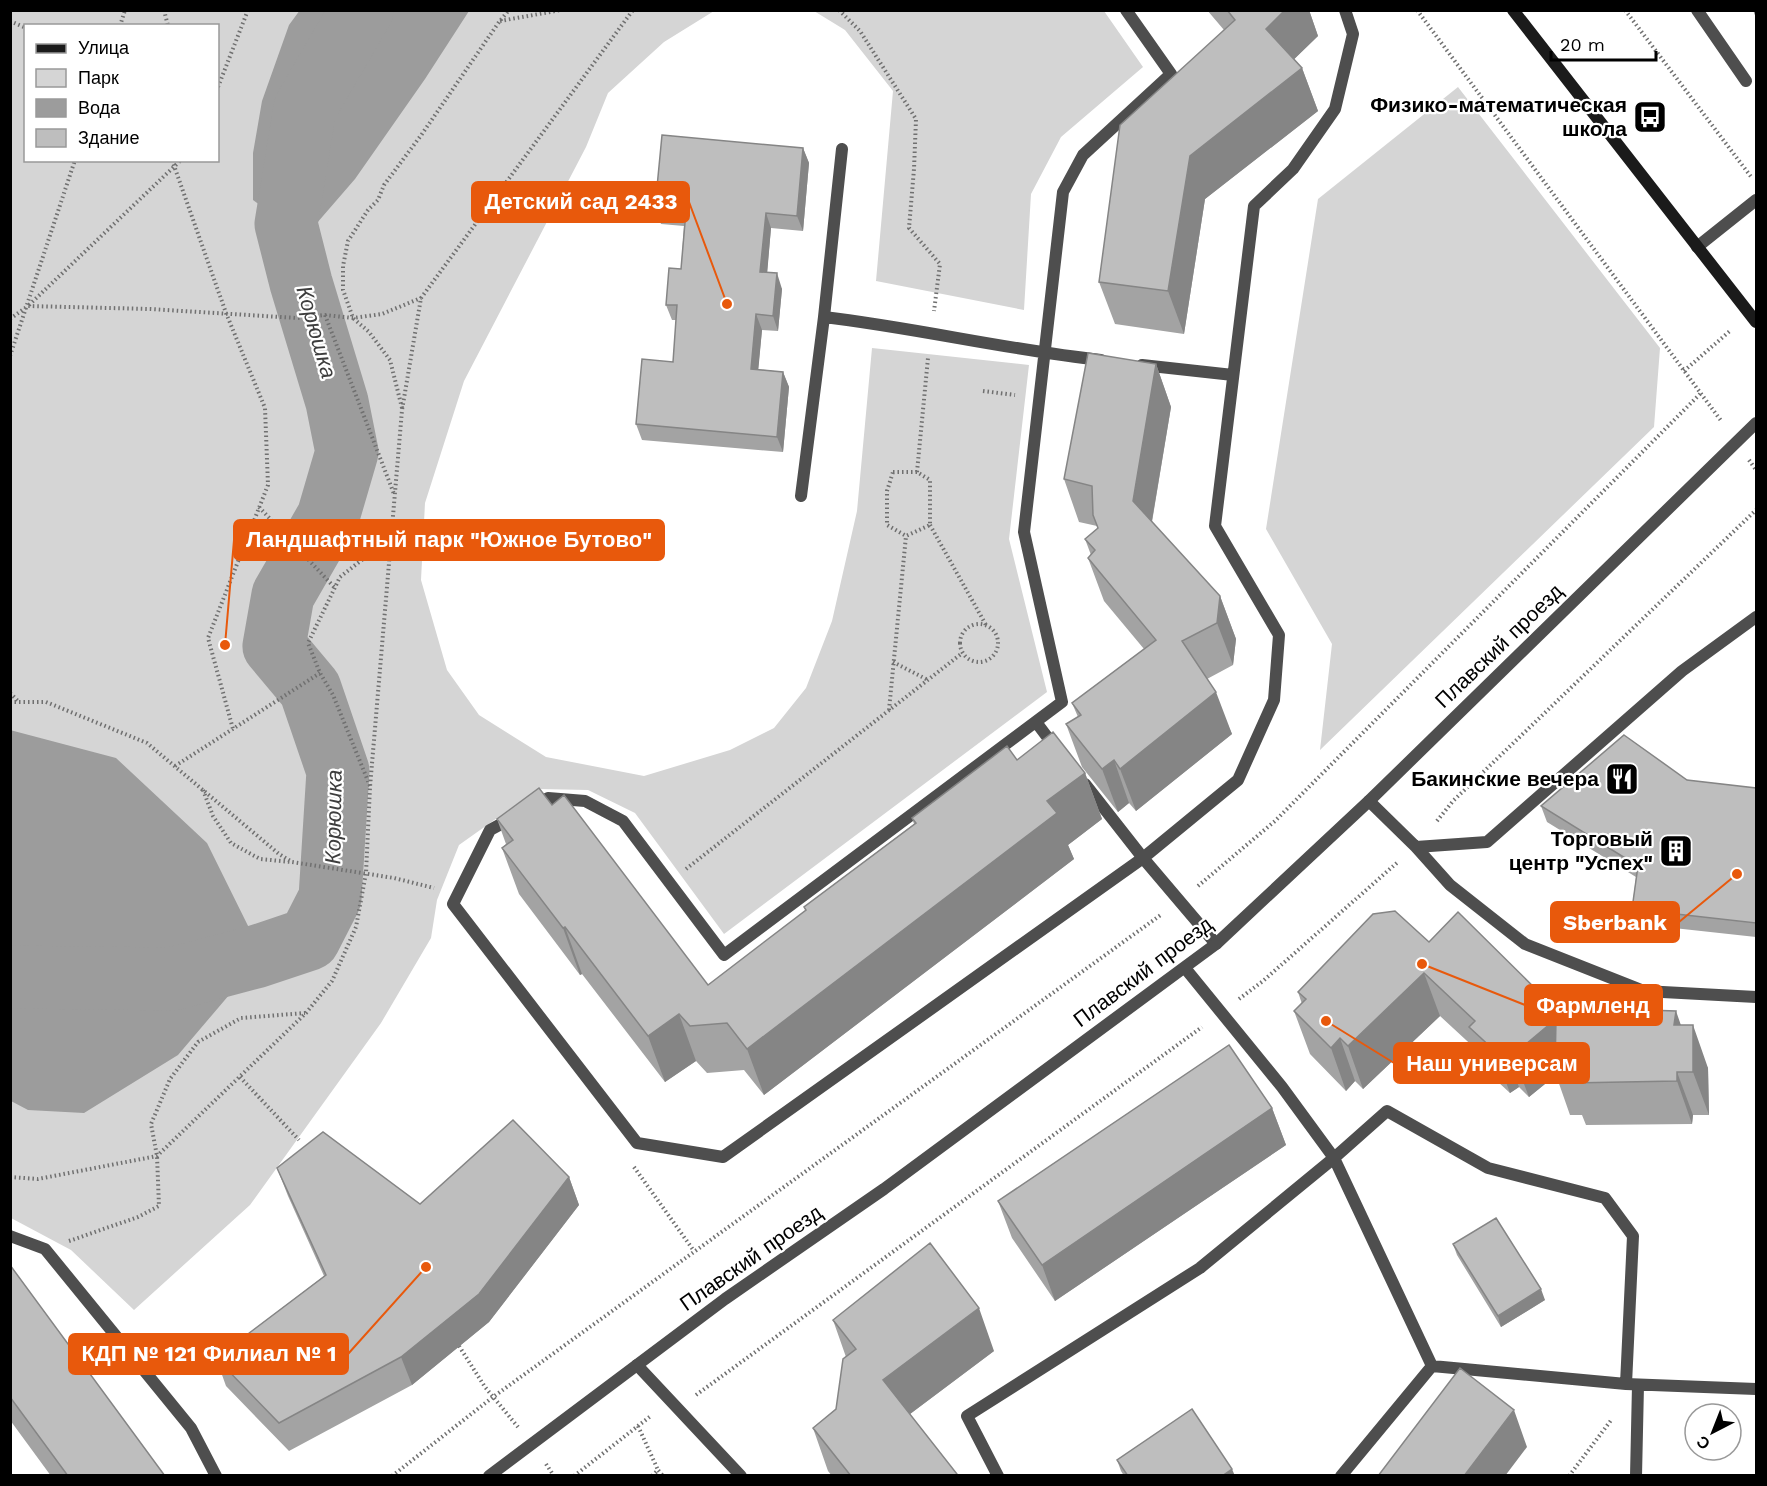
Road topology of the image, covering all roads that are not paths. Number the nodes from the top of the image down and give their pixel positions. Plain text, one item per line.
1 (1125, 10) edge
2 (1345, 10) edge
3 (1513, 10) edge
4 (1697, 10) edge
5 (1746, 81) dead end
6 (842, 149) dead end
7 (1756, 200) edge
8 (1697, 247) junction
9 (824, 317) junction
10 (1753, 318) edge
11 (1045, 354) junction
12 (1233, 375) junction
13 (1756, 423) edge
14 (801, 496) dead end
15 (1756, 617) edge
16 (1036, 722) junction
17 (1064, 758) edge
18 (1078, 777) edge
19 (1369, 801) junction
20 (1416, 847) junction
21 (1143, 858) junction
22 (1216, 944) junction
23 (1185, 968) junction
24 (1756, 997) edge
25 (1334, 1158) junction
26 (10, 1236) edge
27 (637, 1365) junction
28 (1432, 1366) junction
29 (1632, 1385) junction
30 (1756, 1389) edge
31 (216, 1476) edge
32 (489, 1476) edge
33 (741, 1476) edge
34 (998, 1476) edge
35 (1341, 1476) edge
36 (1636, 1476) edge

1 - 11 street
2 - 12 street
3 - 8 street
4 - 5 street
6 - 9 street
7 - 8 street
8 - 10 street
9 - 11 street
9 - 14 street
11 - 12 street
11 - 16 street
12 - 21 street
13 - 19 street, Плавский проезд
15 - 20 street
16 - 17 street
16 - 21 street
18 - 21 street
19 - 20 street
19 - 22 street, Плавский проезд
20 - 24 street
21 - 22 street
22 - 23 street, Плавский проезд
23 - 25 street
23 - 27 street, Плавский проезд
25 - 28 street
25 - 29 street
25 - 34 street
26 - 31 street
27 - 32 street, Плавский проезд
27 - 33 street
28 - 29 street
28 - 35 street
29 - 30 street
29 - 36 street

